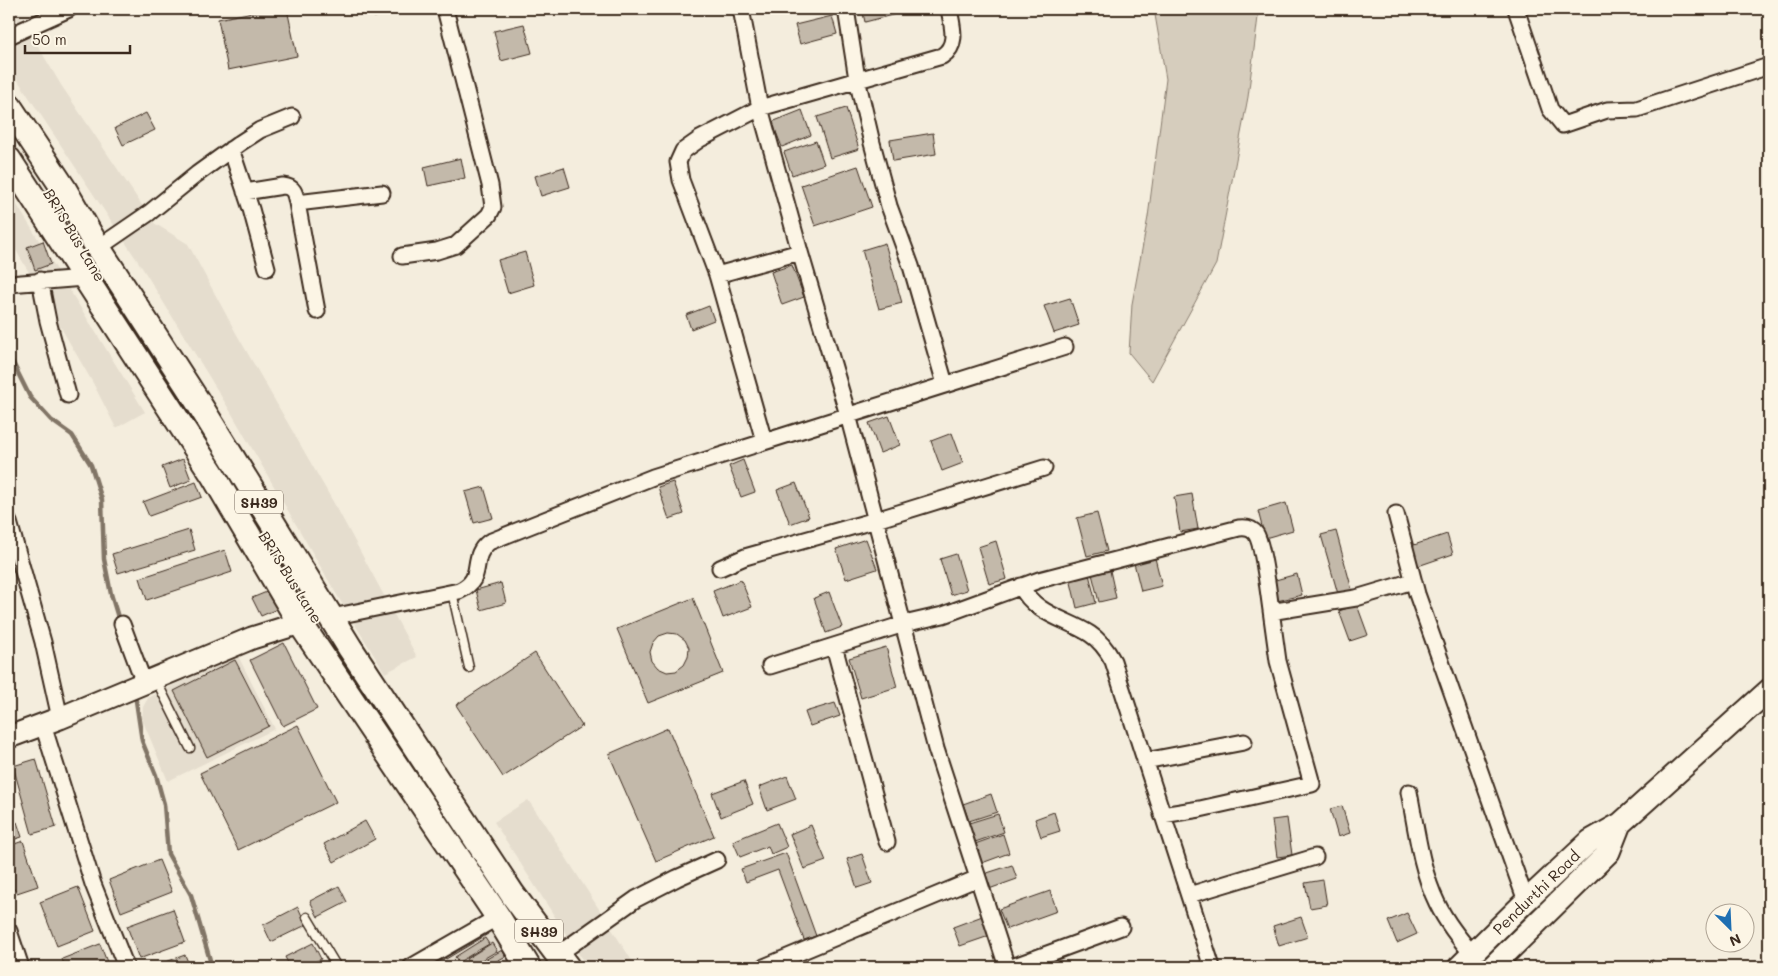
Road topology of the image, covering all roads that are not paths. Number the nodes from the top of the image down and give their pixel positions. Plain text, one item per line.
1 (70, 9) edge
2 (445, 9) edge
3 (741, 9) edge
4 (846, 9) edge
5 (949, 9) edge
6 (1516, 9) edge
7 (9, 36) edge
8 (1769, 66) edge
9 (857, 79) junction
10 (9, 106) edge
11 (760, 108) junction
12 (292, 117) dead end
13 (9, 130) edge
14 (231, 150) junction
15 (9, 160) edge
16 (246, 192) junction
17 (382, 193) dead end
18 (297, 203) junction
19 (98, 248) junction
20 (800, 252) junction
21 (402, 256) dead end
22 (267, 268) dead end
23 (718, 275) junction
24 (84, 278) junction
25 (40, 280) junction
26 (11, 284) edge
27 (317, 311) dead end
28 (1065, 347) dead end
29 (945, 384) junction
30 (68, 395) dead end
31 (848, 415) junction
32 (764, 441) junction
33 (1044, 468) dead end
34 (1396, 514) dead end
35 (876, 520) junction
36 (9, 524) edge
37 (720, 568) dead end
38 (1413, 582) junction
39 (1022, 586) junction
40 (452, 592) junction
41 (1270, 603) junction
42 (316, 620) junction
43 (122, 624) dead end
44 (904, 624) junction
45 (834, 646) junction
46 (770, 666) dead end
47 (469, 668) dead end
48 (142, 684) junction
49 (1769, 690) edge
50 (51, 722) junction
51 (9, 737) edge
52 (1244, 742) dead end
53 (190, 748) dead end
54 (1145, 761) junction
55 (1408, 792) dead end
56 (1162, 815) junction
57 (1620, 824) junction
58 (887, 842) dead end
59 (1315, 857) dead end
60 (717, 860) dead end
61 (978, 878) junction
62 (1189, 895) junction
63 (1526, 901) junction
64 (307, 917) dead end
65 (498, 917) junction
66 (1121, 927) dead end
67 (9, 931) edge
68 (1465, 961) edge
69 (558, 963) edge
70 (21, 967) edge
71 (126, 967) edge
72 (336, 967) edge
73 (411, 967) edge
74 (528, 967) edge
75 (764, 967) edge
76 (1007, 967) edge
77 (1012, 967) edge
78 (1212, 967) edge
79 (1492, 967) edge

1 - 7 street
2 - 21 street
3 - 11 street
4 - 9 street
5 - 9 street
6 - 8 street
9 - 11 street
9 - 29 street
10 - 19 main road, SH39
11 - 20 street
11 - 23 street
12 - 14 street
13 - 42 main road, BRTS Bus Lane
14 - 16 street
14 - 19 street
15 - 24 main road, SH39
16 - 18 street
16 - 22 street
17 - 18 street
18 - 27 street
19 - 42 main road, SH39
20 - 23 street
20 - 31 street
23 - 32 street
24 - 25 street
24 - 42 main road, SH39
25 - 26 street
25 - 30 street
28 - 29 street
29 - 31 street
31 - 32 street
31 - 35 street
32 - 40 street
33 - 35 street
34 - 38 street
35 - 37 street
35 - 44 street
36 - 50 street
38 - 41 street
38 - 63 street
39 - 41 street
39 - 44 street
39 - 54 street
40 - 42 street
40 - 47 lane
41 - 56 street
42 - 48 main road
42 - 65 main road, SH39
42 - 69 main road, BRTS Bus Lane
43 - 48 street
44 - 45 street
44 - 61 street
45 - 46 street
45 - 58 street
48 - 50 main road
48 - 53 lane
49 - 57 main road, Pendurthi Road
50 - 51 main road
50 - 71 street
52 - 54 street
54 - 56 street
55 - 68 street
56 - 62 street
57 - 63 main road, Pendurthi Road
57 - 79 main road, Pendurthi Road
59 - 62 street
60 - 69 street
61 - 75 street
61 - 76 street
62 - 78 street
63 - 68 main road, Pendurthi Road
64 - 72 lane
65 - 73 street
65 - 74 main road, SH39
66 - 77 street
67 - 70 street

